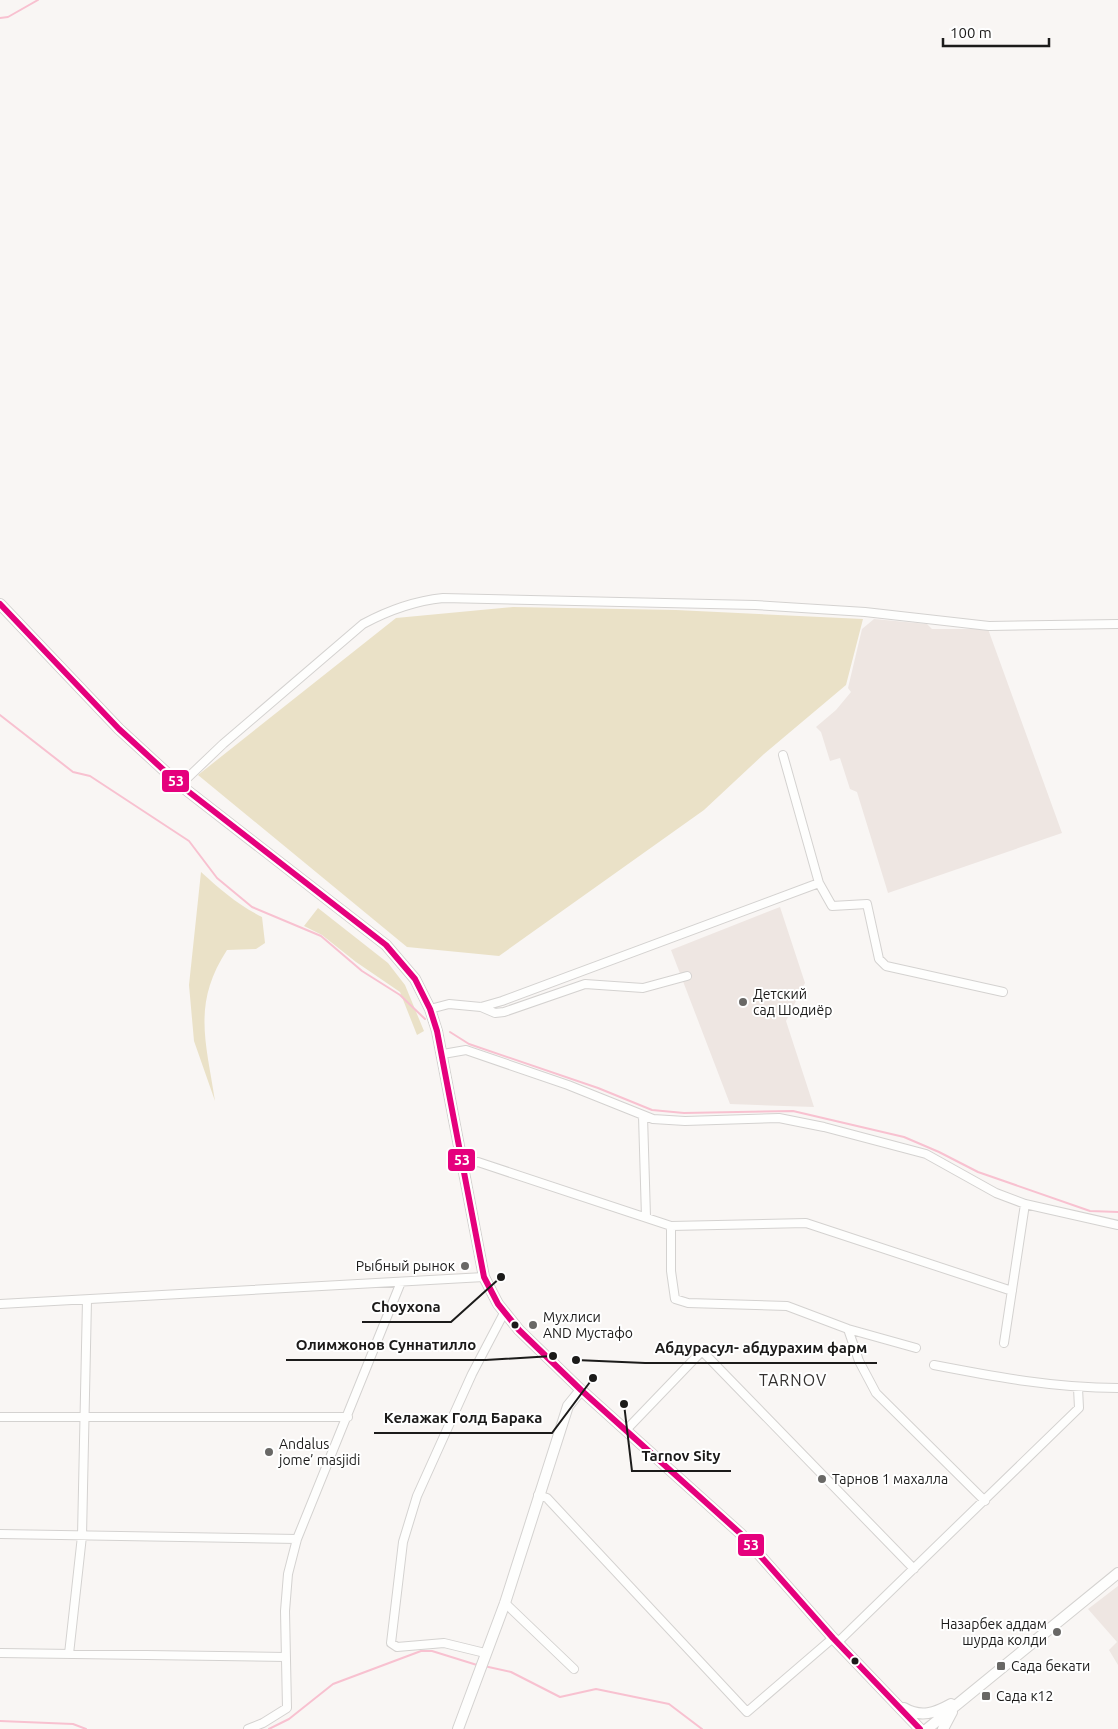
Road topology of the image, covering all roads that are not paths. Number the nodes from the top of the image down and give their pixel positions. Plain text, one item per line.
1 (0, 604) edge
2 (1118, 624) edge
3 (782, 755) dead end
4 (180, 785) junction
5 (819, 883) junction
6 (687, 976) dead end
7 (1003, 992) dead end
8 (481, 1007) junction
9 (430, 1009) junction
10 (443, 1054) junction
11 (643, 1116) junction
12 (464, 1165) junction
13 (1025, 1204) junction
14 (646, 1217) junction
15 (1118, 1225) edge
16 (671, 1226) junction
17 (484, 1277) junction
18 (401, 1282) junction
19 (1012, 1291) junction
20 (87, 1300) junction
21 (0, 1304) edge
22 (504, 1313) junction
23 (848, 1329) junction
24 (1004, 1343) dead end
25 (916, 1348) dead end
26 (934, 1366) dead end
27 (1078, 1388) junction
28 (1118, 1388) edge
29 (581, 1390) junction
30 (0, 1417) edge
31 (348, 1417) junction
32 (84, 1418) junction
33 (627, 1430) junction
34 (538, 1495) junction
35 (985, 1501) junction
36 (0, 1534) edge
37 (82, 1536) junction
38 (297, 1539) junction
39 (914, 1569) junction
40 (1118, 1573) edge
41 (505, 1603) junction
42 (835, 1640) junction
43 (0, 1652) edge
44 (69, 1654) junction
45 (484, 1656) junction
46 (286, 1657) junction
47 (574, 1669) dead end
48 (965, 1697) junction
49 (896, 1704) junction
50 (248, 1729) edge
51 (458, 1729) edge
52 (920, 1729) edge
53 (927, 1729) edge
54 (943, 1729) edge

1 - 4 main road
2 - 4 street
3 - 5 street
4 - 9 main road
5 - 7 street
5 - 8 street
6 - 8 street
8 - 9 street
9 - 10 main road
10 - 11 street
10 - 12 main road
11 - 13 street
11 - 14 street
12 - 14 street
12 - 17 main road
13 - 15 street
13 - 19 street
14 - 16 street
16 - 19 street
16 - 23 street
17 - 18 street
17 - 22 main road
18 - 20 street
18 - 31 street
19 - 24 street
20 - 21 street
20 - 32 street
22 - 29 main road
22 - 45 street
23 - 25 street
23 - 35 street
26 - 27 street
27 - 28 street
27 - 35 street
29 - 33 main road
29 - 34 main road
30 - 32 street
31 - 32 street
31 - 38 street
32 - 37 street
33 - 39 street
33 - 42 main road
34 - 41 main road
34 - 42 street
35 - 39 street
36 - 37 street
37 - 38 street
37 - 44 street
38 - 46 street
39 - 42 street
40 - 48 main road
41 - 45 main road
41 - 47 street
42 - 49 main road
43 - 44 street
44 - 46 street
45 - 51 main road
46 - 50 street
48 - 49 main road
48 - 53 main road
48 - 54 main road
49 - 52 main road

